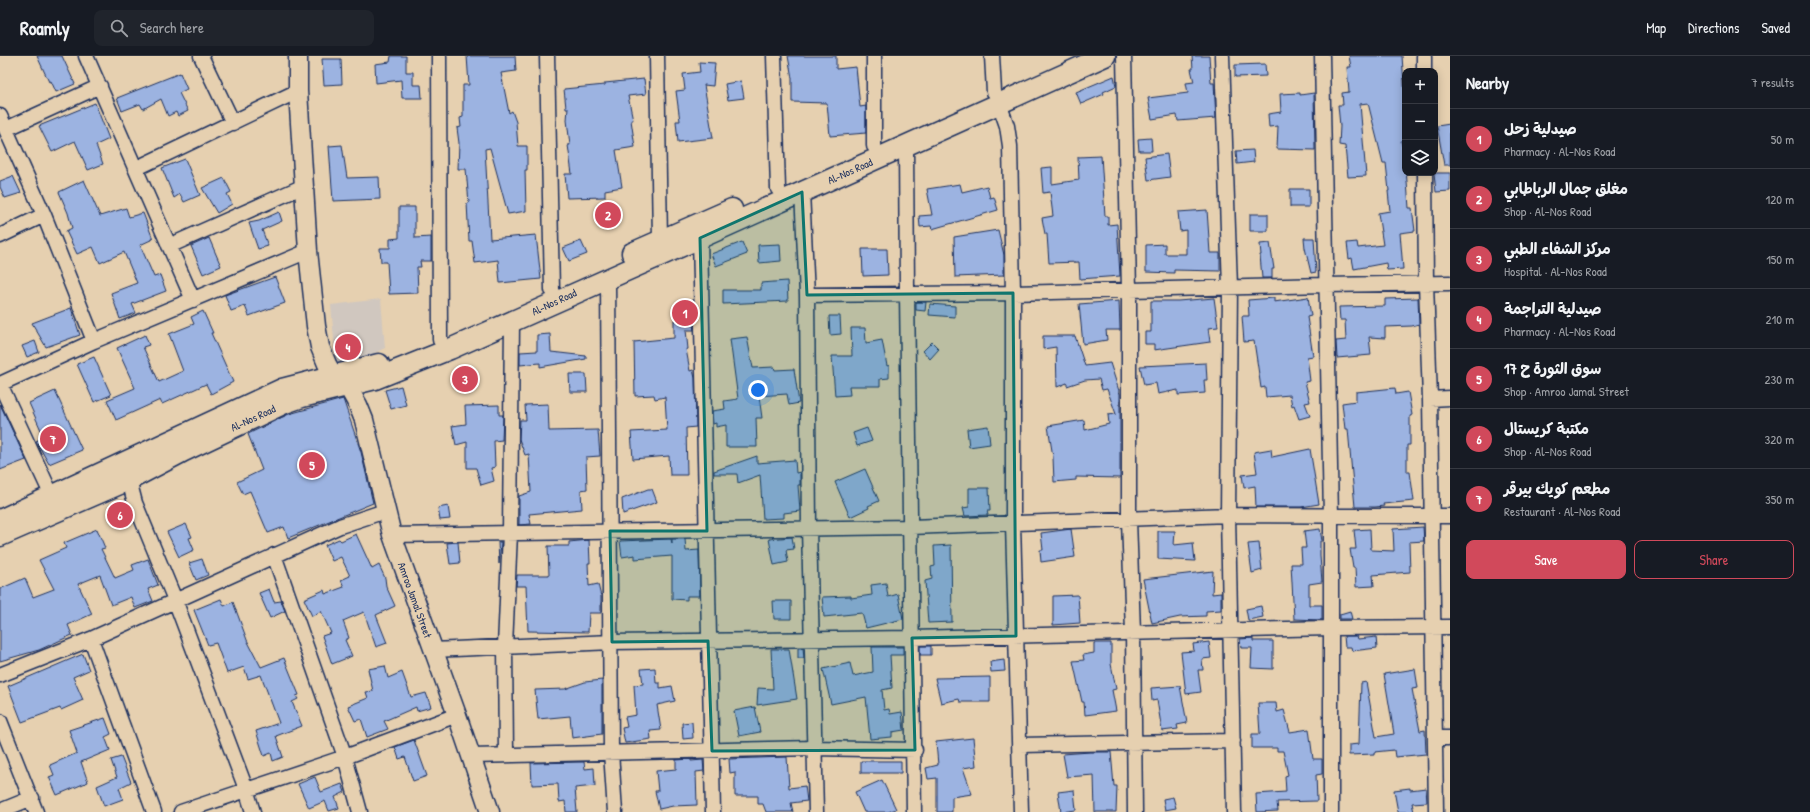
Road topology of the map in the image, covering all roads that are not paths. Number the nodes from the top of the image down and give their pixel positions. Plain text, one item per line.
1 (86, 56) edge
2 (201, 56) edge
3 (298, 56) edge
4 (438, 56) edge
5 (547, 56) edge
6 (658, 56) edge
7 (774, 56) edge
8 (874, 56) edge
9 (992, 56) edge
10 (1071, 56) edge
11 (1105, 56) edge
12 (1124, 56) edge
13 (1222, 56) edge
14 (1322, 56) edge
15 (1424, 56) edge
16 (1424, 68) edge
17 (100, 86) junction
18 (298, 91) junction
19 (996, 98) junction
20 (0, 116) edge
21 (233, 123) junction
22 (6, 129) junction
23 (906, 145) junction
24 (874, 146) junction
25 (137, 168) junction
26 (1424, 176) edge
27 (304, 186) junction
28 (778, 189) junction
29 (802, 192) junction
30 (44, 215) junction
31 (0, 236) edge
32 (700, 238) junction
33 (660, 240) junction
34 (170, 246) junction
35 (308, 251) junction
36 (608, 278) junction
37 (1426, 283) junction
38 (1450, 283) edge
39 (1326, 285) junction
40 (1230, 287) junction
41 (552, 290) junction
42 (1129, 290) junction
43 (1013, 293) junction
44 (906, 294) junction
45 (807, 295) junction
46 (193, 300) junction
47 (512, 322) junction
48 (440, 340) junction
49 (94, 341) junction
50 (341, 381) junction
51 (1450, 398) edge
52 (1430, 399) junction
53 (128, 470) junction
54 (52, 496) junction
55 (385, 511) junction
56 (1228, 516) junction
57 (1432, 516) junction
58 (1450, 516) edge
59 (1331, 517) junction
60 (0, 520) edge
61 (1129, 520) junction
62 (1013, 524) junction
63 (911, 527) junction
64 (809, 528) junction
65 (610, 531) junction
66 (707, 531) junction
67 (510, 533) junction
68 (392, 535) junction
69 (0, 536) edge
70 (274, 555) junction
71 (175, 600) junction
72 (1450, 627) edge
73 (1331, 628) junction
74 (1433, 628) junction
75 (1230, 630) junction
76 (1133, 632) junction
77 (1016, 636) junction
78 (912, 638) junction
79 (91, 639) junction
80 (812, 639) junction
81 (708, 641) junction
82 (612, 642) junction
83 (505, 646) junction
84 (432, 650) junction
85 (0, 674) edge
86 (458, 716) junction
87 (0, 721) edge
88 (1435, 738) junction
89 (1450, 738) edge
90 (1233, 741) junction
91 (1134, 742) junction
92 (1020, 745) junction
93 (814, 748) junction
94 (915, 750) junction
95 (712, 751) junction
96 (611, 752) junction
97 (506, 755) junction
98 (472, 756) junction
99 (345, 757) junction
100 (246, 789) junction
101 (32, 798) junction
102 (0, 811) edge
103 (36, 812) edge
104 (154, 812) edge
105 (180, 812) edge
106 (253, 812) edge
107 (360, 812) edge
108 (490, 812) edge
109 (615, 812) edge
110 (713, 812) edge
111 (816, 812) edge
112 (914, 812) edge
113 (1021, 812) edge
114 (1135, 812) edge
115 (1234, 812) edge
116 (1332, 812) edge
117 (1436, 812) edge

1 - 17 street
2 - 21 street
3 - 18 street, Amroo Jamal Street
4 - 48 street
5 - 41 street
6 - 33 street
7 - 28 street
8 - 24 street
9 - 19 street
10 - 19 main road, Al-Nos Road
11 - 19 main road, Al-Nos Road
12 - 42 street
13 - 40 street
14 - 39 street
15 - 16 street
17 - 22 street
17 - 25 street
18 - 21 street
18 - 27 street, Amroo Jamal Street
19 - 23 main road, Al-Nos Road
19 - 24 main road, Al-Nos Road
19 - 43 street
20 - 22 street
21 - 25 street
22 - 30 street
23 - 29 main road, Al-Nos Road
23 - 44 street
24 - 28 main road, Al-Nos Road
25 - 34 street
26 - 37 street
27 - 34 street
27 - 35 street, Amroo Jamal Street
28 - 33 main road, Al-Nos Road
29 - 32 main road, Al-Nos Road
29 - 45 street
30 - 31 street
30 - 49 street
32 - 36 main road, Al-Nos Road
32 - 66 street
33 - 41 main road, Al-Nos Road
34 - 46 street
35 - 46 street
35 - 50 street, Amroo Jamal Street
36 - 47 main road, Al-Nos Road
36 - 65 street
37 - 38 street
37 - 39 street
37 - 52 street
39 - 40 street
39 - 59 street
40 - 42 street
40 - 56 street
41 - 48 main road, Al-Nos Road
42 - 43 street
42 - 61 street
43 - 44 street
43 - 62 street
44 - 45 street
44 - 63 street
45 - 64 street
46 - 49 street
47 - 50 main road, Al-Nos Road
47 - 67 street
48 - 50 main road, Al-Nos Road
49 - 54 street
50 - 53 main road, Al-Nos Road
50 - 55 street, Amroo Jamal Street
51 - 52 street
52 - 57 street
53 - 54 main road, Al-Nos Road
53 - 69 main road, Al-Nos Road
53 - 71 street
54 - 60 main road, Al-Nos Road
55 - 68 street, Amroo Jamal Street
55 - 70 street
56 - 59 street
56 - 61 street
56 - 75 street
57 - 58 street
57 - 59 street
57 - 74 street
59 - 73 street
61 - 62 street
61 - 76 street
62 - 63 street
62 - 77 street
63 - 64 street
63 - 78 street
64 - 66 street
64 - 80 street
65 - 66 street
65 - 67 street
65 - 82 street
66 - 81 street
67 - 68 street
67 - 83 street
68 - 84 street, Amroo Jamal Street
70 - 71 street
70 - 99 street
71 - 79 street
71 - 100 street
72 - 74 street
73 - 74 street
73 - 75 street
73 - 116 street
74 - 88 street
75 - 76 street
75 - 90 street
76 - 77 street
76 - 91 street
77 - 78 street
77 - 92 street
78 - 80 street
78 - 94 street
79 - 85 street
79 - 104 street
80 - 81 street
80 - 93 street
81 - 82 street
81 - 95 street
82 - 83 street
82 - 96 street
83 - 84 street
83 - 97 street
84 - 86 street, Amroo Jamal Street
86 - 98 street, Amroo Jamal Street
86 - 99 street
87 - 101 street
88 - 89 street
88 - 117 street
90 - 91 street
90 - 115 street
91 - 92 street
91 - 114 street
92 - 113 street
93 - 94 street
93 - 95 street
93 - 111 street
94 - 112 street
95 - 96 street
95 - 110 street
96 - 97 street
96 - 109 street
97 - 98 street
98 - 108 street, Amroo Jamal Street
99 - 100 street
99 - 107 street
100 - 105 street
100 - 106 street
101 - 102 street
101 - 103 street

